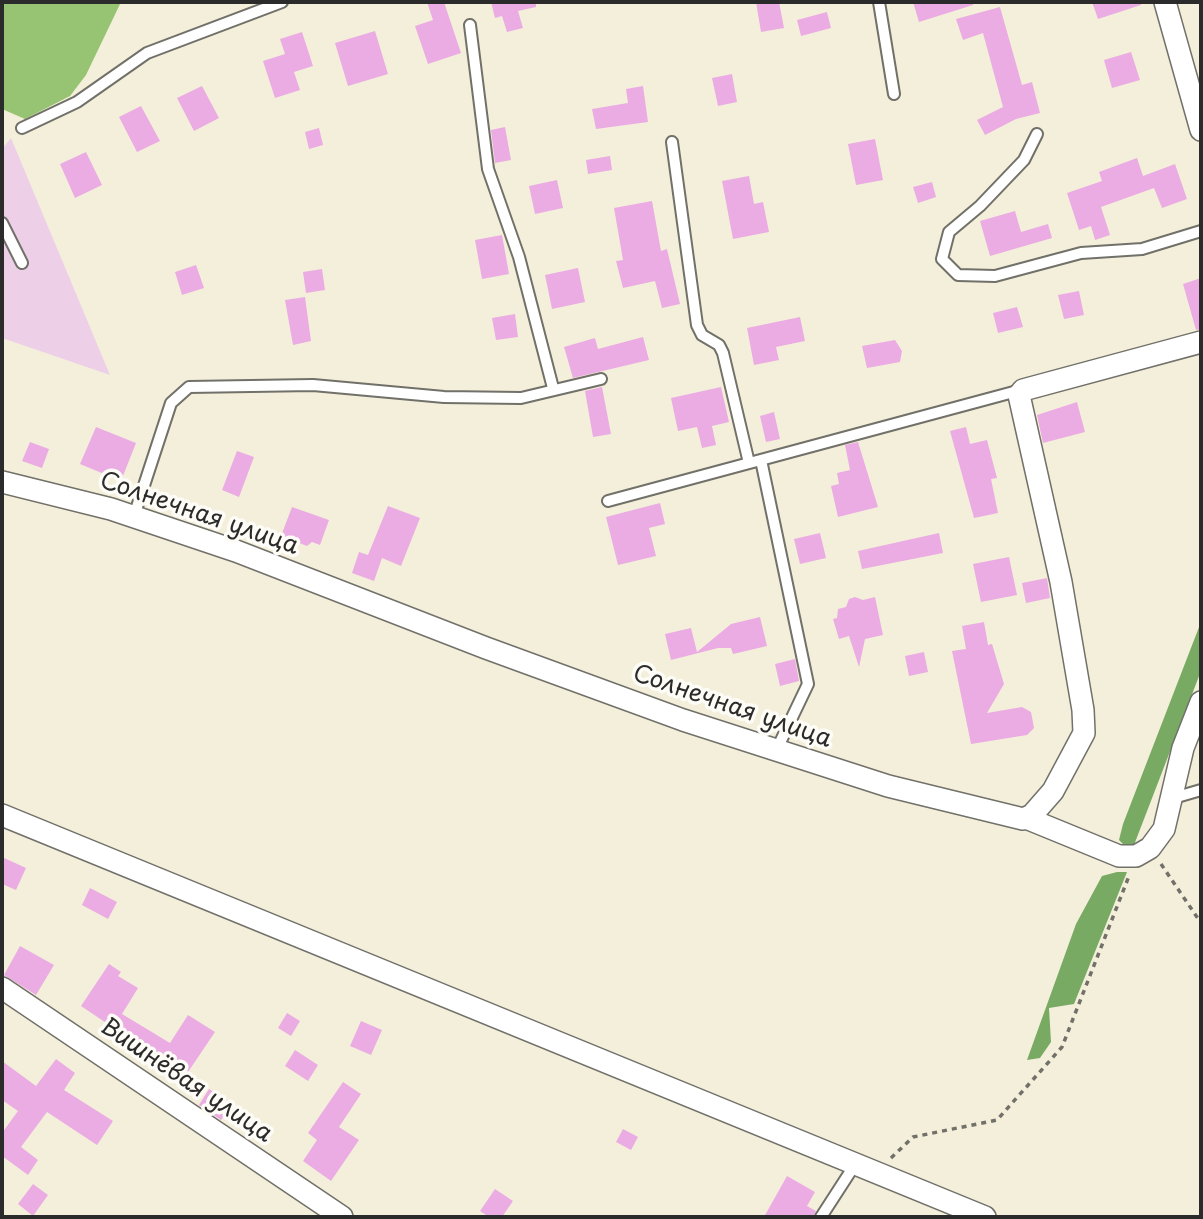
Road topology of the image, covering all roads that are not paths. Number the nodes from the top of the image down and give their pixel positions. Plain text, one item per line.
1 (282, 2) edge
2 (879, 2) edge
3 (1165, 2) edge
4 (470, 25) dead end
5 (894, 94) dead end
6 (22, 128) dead end
7 (1201, 130) edge
8 (1037, 134) dead end
9 (673, 142) dead end
10 (2, 223) edge
11 (1201, 231) edge
12 (22, 263) dead end
13 (1201, 342) edge
14 (601, 379) dead end
15 (553, 388) junction
16 (1021, 392) junction
17 (755, 461) junction
18 (2, 482) edge
19 (608, 501) dead end
20 (134, 516) junction
21 (1201, 702) edge
22 (776, 751) junction
23 (1201, 790) edge
24 (1170, 799) junction
25 (2, 815) edge
26 (1026, 818) junction
27 (2, 988) edge
28 (864, 1170) junction
29 (342, 1217) edge
30 (821, 1217) edge
31 (985, 1217) edge

1 - 6 lane
2 - 5 lane
3 - 7 street
4 - 15 lane
8 - 11 lane
9 - 17 lane
10 - 12 lane
13 - 16 street
14 - 15 lane
15 - 20 lane
16 - 17 lane
16 - 26 street
17 - 19 lane
17 - 22 lane
18 - 20 street, Солнечная улица
20 - 22 street, Солнечная улица
21 - 24 street
22 - 26 street, Солнечная улица
23 - 24 lane
24 - 26 street, Солнечная улица
25 - 28 street
27 - 29 street, Вишнёвая улица
28 - 30 lane
28 - 31 street

